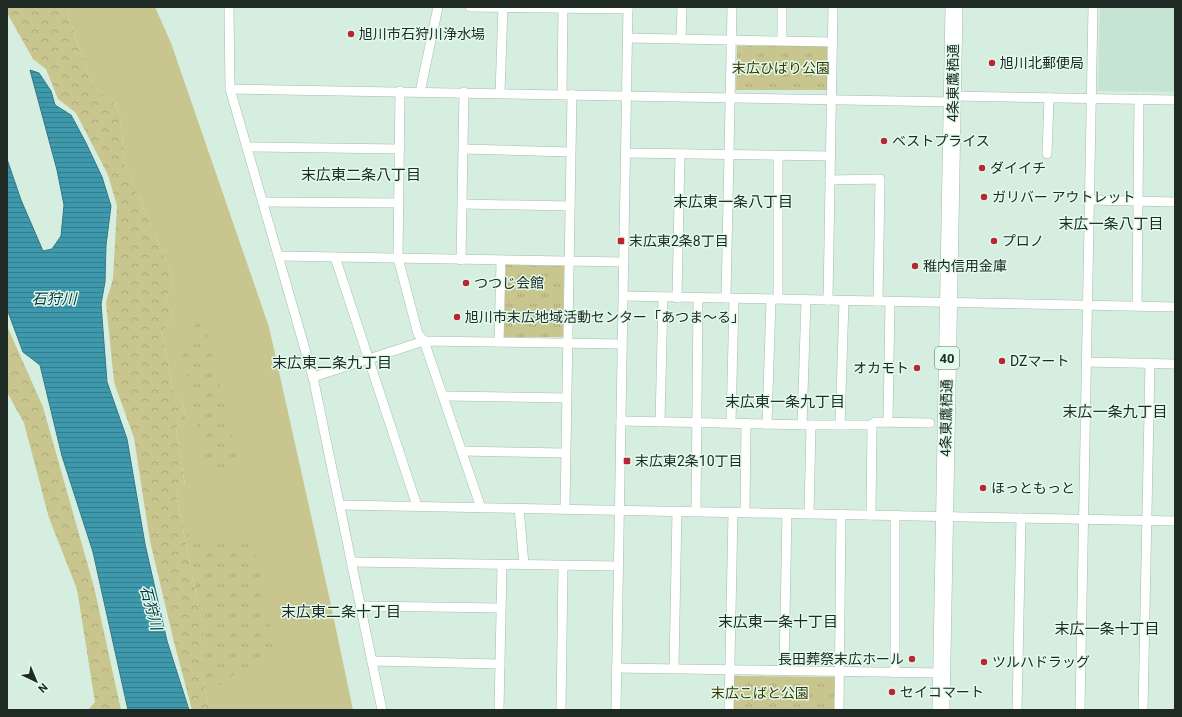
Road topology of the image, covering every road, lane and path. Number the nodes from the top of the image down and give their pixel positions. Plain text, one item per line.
1 (229, 7) edge
2 (438, 7) edge
3 (470, 7) edge
4 (503, 7) edge
5 (563, 7) edge
6 (682, 7) edge
7 (732, 7) edge
8 (782, 7) edge
9 (833, 7) edge
10 (954, 7) edge
11 (1093, 7) edge
12 (628, 8) edge
13 (628, 38) junction
14 (681, 39) junction
15 (732, 39) junction
16 (782, 40) junction
17 (832, 42) junction
18 (230, 89) junction
19 (400, 91) junction
20 (420, 92) junction
21 (464, 92) junction
22 (500, 92) junction
23 (562, 94) junction
24 (572, 94) junction
25 (627, 96) junction
26 (730, 97) junction
27 (1049, 98) junction
28 (1091, 98) junction
29 (831, 99) junction
30 (953, 99) junction
31 (1139, 99) junction
32 (1175, 100) edge
33 (246, 147) junction
34 (400, 149) junction
35 (464, 149) junction
36 (570, 152) junction
37 (626, 153) junction
38 (680, 154) junction
39 (730, 154) junction
40 (1048, 154) dead end
41 (778, 156) junction
42 (830, 156) junction
43 (830, 180) junction
44 (1090, 200) junction
45 (1138, 201) junction
46 (263, 202) junction
47 (1175, 202) edge
48 (399, 203) junction
49 (463, 204) junction
50 (570, 206) junction
51 (279, 256) junction
52 (335, 257) junction
53 (398, 258) junction
54 (461, 260) junction
55 (501, 260) junction
56 (570, 262) junction
57 (624, 262) junction
58 (623, 296) junction
59 (663, 297) junction
60 (677, 298) junction
61 (698, 298) junction
62 (730, 298) junction
63 (774, 299) junction
64 (806, 300) junction
65 (828, 300) junction
66 (844, 301) junction
67 (878, 301) junction
68 (890, 302) junction
69 (948, 303) junction
70 (1088, 305) junction
71 (1137, 306) junction
72 (1175, 307) edge
73 (424, 342) junction
74 (499, 342) junction
75 (567, 344) junction
76 (622, 344) junction
77 (369, 359) junction
78 (1087, 362) junction
79 (1150, 363) junction
80 (1175, 364) edge
81 (314, 377) junction
82 (444, 396) junction
83 (566, 398) junction
84 (621, 421) junction
85 (660, 422) junction
86 (888, 422) junction
87 (695, 423) junction
88 (731, 423) junction
89 (930, 423) dead end
90 (746, 424) junction
91 (767, 424) junction
92 (807, 425) junction
93 (840, 425) junction
94 (872, 425) junction
95 (462, 451) junction
96 (565, 453) junction
97 (340, 505) junction
98 (417, 506) junction
99 (482, 508) junction
100 (519, 508) junction
101 (564, 509) junction
102 (619, 509) junction
103 (677, 511) junction
104 (696, 511) junction
105 (733, 512) junction
106 (745, 512) junction
107 (787, 513) junction
108 (809, 514) junction
109 (841, 514) junction
110 (871, 515) junction
111 (895, 515) junction
112 (944, 516) junction
113 (1021, 518) junction
114 (1084, 519) junction
115 (1146, 520) junction
116 (1175, 521) edge
117 (352, 562) junction
118 (502, 565) junction
119 (524, 565) junction
120 (563, 566) junction
121 (618, 566) junction
122 (361, 606) junction
123 (501, 608) junction
124 (372, 661) junction
125 (500, 664) junction
126 (616, 668) junction
127 (674, 668) junction
128 (729, 670) junction
129 (784, 670) junction
130 (839, 672) junction
131 (894, 673) junction
132 (942, 673) junction
133 (382, 710) edge
134 (499, 710) edge
135 (561, 710) edge
136 (616, 710) edge
137 (729, 710) edge
138 (838, 710) edge
139 (941, 710) edge
140 (1017, 710) edge
141 (1080, 710) edge
142 (1143, 710) edge

1 - 18 street
2 - 20 street
3 - 4 street
4 - 5 street
4 - 22 street
5 - 12 street
5 - 23 street
6 - 14 street
7 - 15 street
8 - 16 street
9 - 17 street
10 - 30 highway, 4条東鷹栖通 / 40
11 - 28 street
12 - 13 street
13 - 14 street
13 - 25 street
14 - 15 street
15 - 16 street
15 - 26 street
16 - 17 street
17 - 29 street
18 - 19 street
18 - 33 street
19 - 20 street
19 - 34 street
20 - 21 street
21 - 22 street
21 - 35 street
22 - 23 street
23 - 24 street
24 - 25 street
24 - 36 street
25 - 26 street
25 - 37 street
26 - 29 street
26 - 39 street
27 - 28 street
27 - 30 street
27 - 40 street
28 - 31 street
28 - 44 street
29 - 30 street
29 - 42 street
30 - 69 highway, 4条東鷹栖通 / 40
31 - 32 street
31 - 45 street
33 - 34 street
33 - 46 street
34 - 48 street
35 - 36 street
35 - 49 street
36 - 50 street
37 - 38 street
37 - 57 street
38 - 39 street
38 - 60 street
39 - 41 street
39 - 62 street
41 - 42 street
41 - 63 street
42 - 43 street
43 - 65 street
43 - 67 street
44 - 45 street
44 - 70 street
45 - 47 street
45 - 71 street
46 - 48 street
46 - 51 street
48 - 53 street
49 - 50 street
49 - 54 street
50 - 56 street
51 - 52 street
51 - 81 street
52 - 53 street
52 - 77 street
53 - 54 street
53 - 73 street
54 - 55 street
55 - 56 street
55 - 74 street
56 - 57 street
56 - 75 street
57 - 58 street
58 - 59 street
58 - 76 street
59 - 60 street
59 - 85 street
60 - 61 street
61 - 62 street
61 - 87 street
62 - 63 street
62 - 88 street
63 - 64 street
63 - 91 street
64 - 65 street
64 - 92 street
65 - 66 street
66 - 67 street
66 - 93 street
67 - 68 street
68 - 69 street
68 - 86 street
69 - 70 street
69 - 112 highway, 4条東鷹栖通 / 40
70 - 71 street
70 - 78 street
71 - 72 street
73 - 74 street
73 - 77 street
73 - 82 street
74 - 75 street
75 - 76 street
75 - 83 street
76 - 84 street
77 - 81 street
77 - 98 street
78 - 79 street
78 - 114 street
79 - 80 street
79 - 115 street
81 - 97 street
82 - 83 street
82 - 95 street
83 - 96 street
84 - 85 street
84 - 102 street
85 - 87 street
86 - 89 street
86 - 94 street
87 - 88 street
87 - 104 street
88 - 90 street
90 - 91 street
90 - 106 street
91 - 92 street
92 - 93 street
92 - 108 street
93 - 94 street
94 - 110 street
95 - 96 street
95 - 99 street
96 - 101 street
97 - 98 street
97 - 117 street
98 - 99 street
99 - 100 street
100 - 101 street
100 - 119 street
101 - 102 street
102 - 103 street
102 - 121 street
103 - 104 street
103 - 127 street
104 - 105 street
105 - 106 street
105 - 128 street
106 - 107 street
107 - 108 street
107 - 129 street
108 - 109 street
109 - 110 street
109 - 130 street
110 - 111 street
111 - 112 street
111 - 131 street
112 - 113 street
112 - 132 highway, 4条東鷹栖通 / 40
113 - 114 street
113 - 140 street
114 - 115 street
114 - 141 street
115 - 116 street
115 - 142 street
117 - 118 street
117 - 122 street
118 - 119 street
118 - 123 street
119 - 120 street
120 - 121 street
120 - 135 street
121 - 126 street
122 - 123 street
122 - 124 street
123 - 125 street
124 - 125 street
124 - 133 street
125 - 134 street
126 - 127 street
126 - 136 street
127 - 128 street
128 - 129 street
128 - 137 street
129 - 130 street
130 - 131 street
130 - 138 street
131 - 132 street
132 - 139 highway, 4条東鷹栖通 / 40

